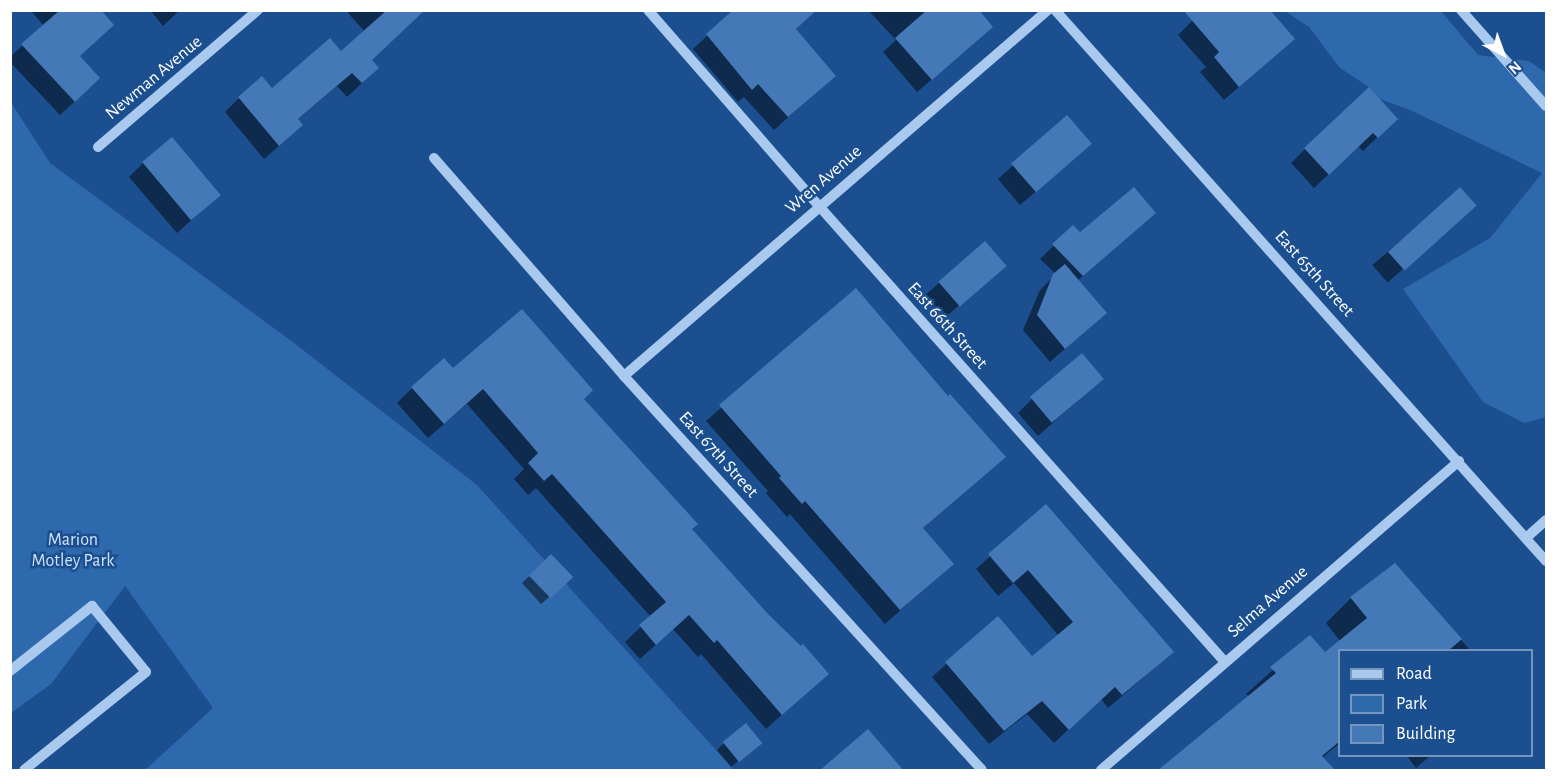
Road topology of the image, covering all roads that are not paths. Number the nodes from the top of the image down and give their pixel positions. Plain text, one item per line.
1 (258, 10) edge
2 (648, 10) edge
3 (1048, 10) edge
4 (1054, 10) edge
5 (1461, 10) edge
6 (1546, 106) edge
7 (98, 147) dead end
8 (435, 158) dead end
9 (819, 207) junction
10 (624, 376) junction
11 (1459, 461) junction
12 (1546, 520) edge
13 (1526, 538) junction
14 (1546, 561) edge
15 (1224, 662) junction
16 (10, 671) edge
17 (24, 771) edge
18 (982, 771) edge
19 (1101, 771) edge

1 - 7 street, Newman Avenue
2 - 9 street, East 66th Street
3 - 9 street, Wren Avenue
4 - 11 street, East 65th Street
5 - 6 street
8 - 10 street, East 67th Street
9 - 10 street, Wren Avenue
9 - 15 street, East 66th Street
10 - 18 street, East 67th Street
11 - 13 street, East 65th Street
11 - 15 street, Selma Avenue
12 - 13 street
13 - 14 street, East 65th Street
15 - 19 street, Selma Avenue
16 - 17 street

